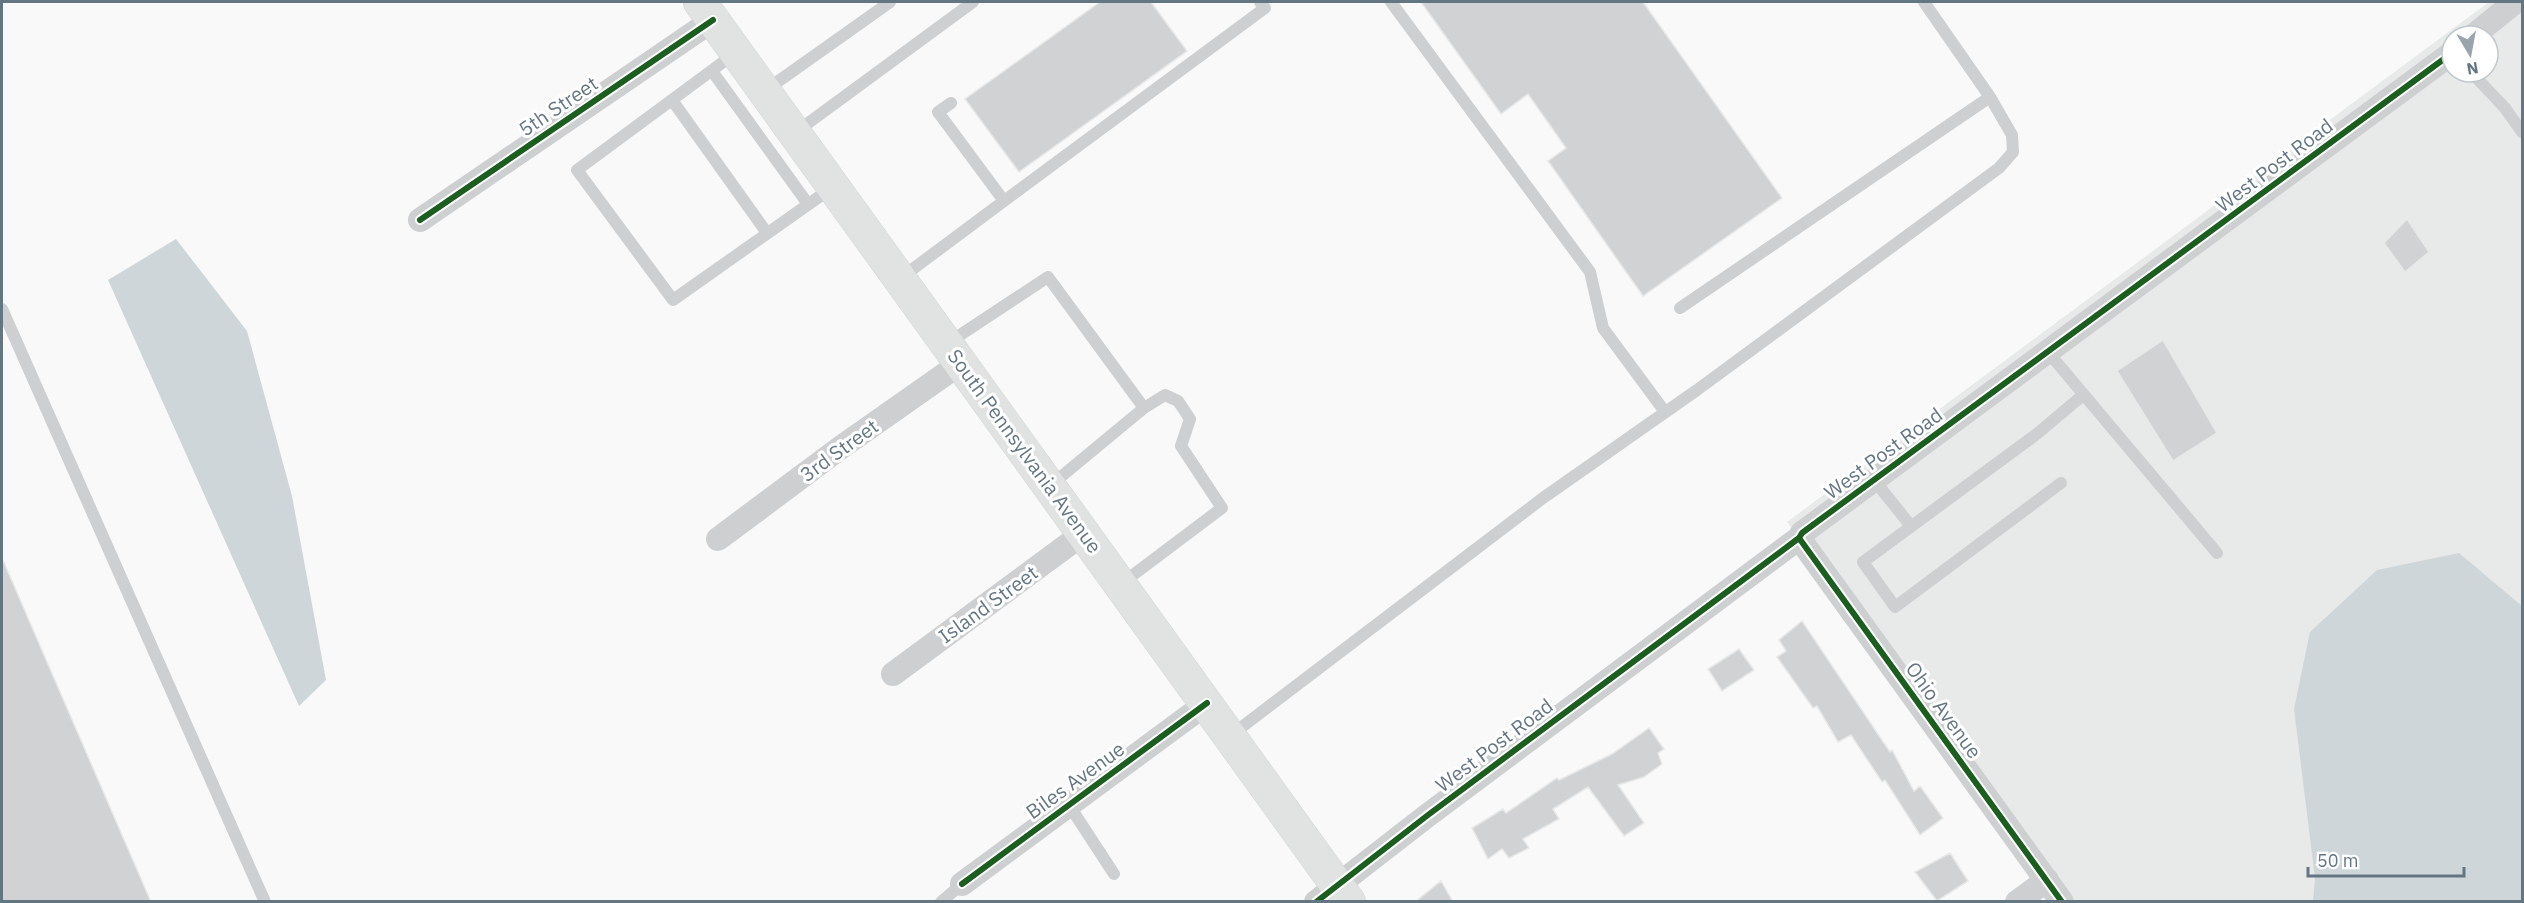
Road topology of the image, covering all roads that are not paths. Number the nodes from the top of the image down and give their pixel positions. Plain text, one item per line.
1 (890, 2) edge
2 (973, 2) edge
3 (1260, 2) edge
4 (1391, 2) edge
5 (1924, 2) edge
6 (2515, 2) edge
7 (707, 11) edge
8 (2488, 24) edge
9 (724, 61) junction
10 (2440, 62) edge
11 (2482, 84) edge
12 (765, 91) junction
13 (1990, 97) junction
14 (672, 100) junction
15 (951, 103) dead end
16 (795, 132) junction
17 (2523, 132) edge
18 (821, 195) junction
19 (1004, 201) junction
20 (420, 220) dead end
21 (767, 233) junction
22 (900, 278) junction
23 (1680, 308) dead end
24 (2, 309) edge
25 (2048, 352) junction
26 (954, 353) junction
27 (2083, 395) junction
28 (1144, 408) junction
29 (1665, 412) junction
30 (1874, 480) junction
31 (2061, 483) dead end
32 (1050, 486) junction
33 (1911, 526) junction
34 (1084, 533) junction
35 (1799, 538) junction
36 (718, 539) dead end
37 (2217, 553) dead end
38 (1121, 584) junction
39 (893, 674) dead end
40 (1207, 703) junction
41 (1229, 737) junction
42 (1069, 805) junction
43 (1114, 874) dead end
44 (2047, 880) junction
45 (962, 884) joint
46 (1334, 896) edge
47 (264, 902) edge
48 (941, 902) edge
49 (2017, 902) edge
50 (2062, 902) edge

1 - 12 lane
2 - 16 lane
3 - 19 lane
4 - 29 lane
5 - 13 lane
6 - 8 street
7 - 9 main road, South Pennsylvania Avenue
7 - 20 street, 5th Street
9 - 12 main road, South Pennsylvania Avenue
9 - 14 lane
9 - 18 lane
10 - 25 street, West Post Road
11 - 17 lane
12 - 16 main road, South Pennsylvania Avenue
13 - 23 lane
13 - 29 lane
14 - 21 lane
14 - 21 lane
15 - 19 lane
16 - 18 main road, South Pennsylvania Avenue
18 - 21 lane
18 - 22 main road, South Pennsylvania Avenue
19 - 22 lane
22 - 26 main road, South Pennsylvania Avenue
24 - 47 lane
25 - 27 lane
25 - 30 street, West Post Road
26 - 28 lane
26 - 32 main road, South Pennsylvania Avenue
26 - 36 street, 3rd Street
27 - 33 lane
27 - 37 lane
28 - 32 lane
28 - 38 lane
29 - 41 lane
30 - 33 lane
30 - 35 street, West Post Road
31 - 33 lane
32 - 34 main road, South Pennsylvania Avenue
34 - 38 main road, South Pennsylvania Avenue
34 - 39 street, Island Street
35 - 44 street, Ohio Avenue
35 - 46 street, West Post Road
38 - 40 main road, South Pennsylvania Avenue
40 - 41 main road, South Pennsylvania Avenue
40 - 42 street, Biles Avenue
41 - 46 main road, South Pennsylvania Avenue
42 - 43 lane
42 - 45 street, Biles Avenue
44 - 49 street
44 - 50 street, Ohio Avenue
45 - 48 lane

